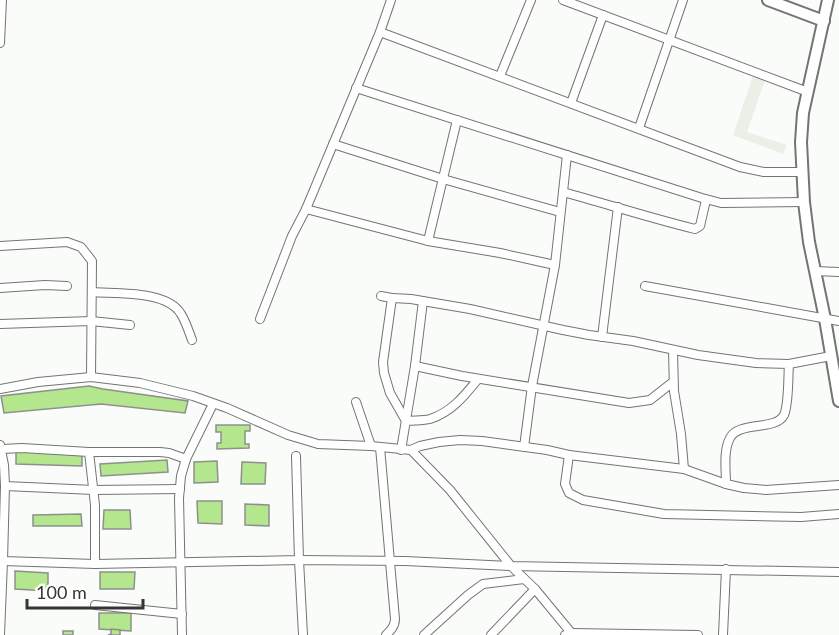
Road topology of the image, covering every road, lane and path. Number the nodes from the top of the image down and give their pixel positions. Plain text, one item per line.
1 (2, 0) edge
2 (391, 0) edge
3 (531, 0) edge
4 (563, 0) edge
5 (683, 0) edge
6 (768, 0) edge
7 (828, 0) edge
8 (603, 15) junction
9 (824, 21) junction
10 (380, 32) junction
11 (668, 39) junction
12 (0, 43) edge
13 (501, 76) junction
14 (356, 88) junction
15 (808, 92) junction
16 (571, 103) junction
17 (457, 120) junction
18 (639, 129) junction
19 (333, 144) junction
20 (567, 155) junction
21 (803, 172) junction
22 (443, 178) junction
23 (563, 192) junction
24 (706, 200) junction
25 (804, 202) junction
26 (618, 207) junction
27 (306, 209) junction
28 (560, 212) junction
29 (428, 241) junction
30 (0, 246) edge
31 (555, 265) junction
32 (815, 271) junction
33 (839, 272) edge
34 (67, 286) dead end
35 (645, 286) dead end
36 (0, 288) edge
37 (92, 292) junction
38 (381, 296) dead end
39 (392, 297) junction
40 (423, 301) junction
41 (260, 320) dead end
42 (825, 320) junction
43 (92, 321) junction
44 (839, 321) edge
45 (0, 324) edge
46 (543, 325) junction
47 (130, 326) dead end
48 (602, 337) junction
49 (192, 340) dead end
50 (673, 350) junction
51 (831, 356) junction
52 (789, 364) junction
53 (415, 366) junction
54 (91, 377) junction
55 (478, 378) junction
56 (837, 381) edge
57 (673, 382) junction
58 (532, 386) junction
59 (0, 389) edge
60 (839, 401) edge
61 (356, 402) dead end
62 (213, 404) junction
63 (406, 421) junction
64 (371, 446) junction
65 (1, 447) edge
66 (380, 447) junction
67 (524, 447) junction
68 (401, 450) junction
69 (411, 450) junction
70 (89, 452) junction
71 (569, 454) junction
72 (296, 456) dead end
73 (186, 459) junction
74 (684, 469) junction
75 (726, 484) junction
76 (839, 485) edge
77 (5, 486) junction
78 (180, 489) junction
79 (94, 490) junction
80 (839, 514) edge
81 (299, 560) junction
82 (389, 560) junction
83 (2, 561) edge
84 (181, 562) junction
85 (95, 564) junction
86 (511, 566) junction
87 (726, 569) junction
88 (839, 572) edge
89 (524, 579) junction
90 (535, 589) junction
91 (95, 605) dead end
92 (182, 614) junction
93 (570, 634) edge
94 (0, 635) edge
95 (182, 635) edge
96 (303, 635) edge
97 (386, 635) edge
98 (424, 635) edge
99 (491, 635) edge
100 (698, 635) edge
101 (723, 635) edge

1 - 12 street
2 - 10 street
3 - 13 street
4 - 8 street
5 - 11 street
6 - 9 main road
7 - 9 main road
8 - 11 street
8 - 16 street
9 - 15 main road
10 - 13 street
10 - 14 street
11 - 15 street
11 - 18 street
13 - 16 street
14 - 17 street
14 - 19 street
15 - 21 main road
16 - 18 street
17 - 20 street
17 - 22 street
18 - 21 street
19 - 22 street
19 - 27 street
20 - 23 street
20 - 24 street
21 - 25 main road
22 - 28 street
22 - 29 street
23 - 26 street
23 - 28 street
24 - 25 street
24 - 26 street
25 - 32 main road
26 - 48 street
27 - 29 street
27 - 41 street
28 - 31 street
29 - 31 street
30 - 37 street
31 - 46 street
32 - 33 street
32 - 42 main road
34 - 36 street
35 - 42 street
37 - 43 street
37 - 49 street
38 - 39 street
39 - 40 street
39 - 63 street
40 - 46 street
40 - 53 street
42 - 44 street
42 - 51 main road
43 - 45 street
43 - 47 street
43 - 54 street
46 - 48 street
46 - 58 street
48 - 50 street
50 - 52 street
50 - 57 street
51 - 52 street
51 - 56 main road
52 - 75 street
53 - 55 street
53 - 63 street
54 - 59 street
54 - 62 street
55 - 58 street
55 - 63 street
56 - 60 main road
57 - 58 street
57 - 74 street
58 - 67 street
61 - 64 street
62 - 64 street
62 - 73 street
63 - 68 street
64 - 66 street
65 - 70 street
65 - 77 street
66 - 68 street
66 - 82 street
67 - 69 street
67 - 71 street
68 - 69 street
69 - 86 street
70 - 73 street
70 - 79 street
71 - 74 street
71 - 80 street
72 - 81 street
73 - 78 street
74 - 75 street
75 - 76 street
77 - 79 street
77 - 83 street
78 - 79 street
78 - 84 street
79 - 85 street
81 - 82 street
81 - 84 street
81 - 96 street
82 - 86 street
82 - 97 street
83 - 85 street
83 - 94 street
84 - 85 street
84 - 92 street
86 - 87 street
86 - 89 street
87 - 88 street
87 - 101 street
89 - 90 street
89 - 98 street
90 - 93 street
90 - 99 street
91 - 92 street
92 - 95 street
93 - 100 street

